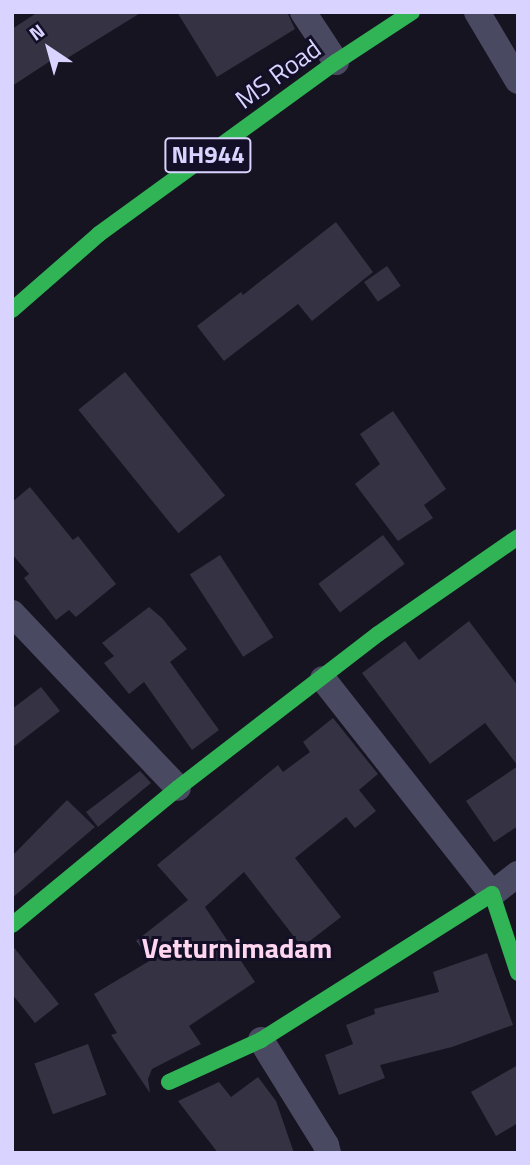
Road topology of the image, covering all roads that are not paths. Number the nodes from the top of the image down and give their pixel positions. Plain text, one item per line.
1 (303, 12) edge
2 (412, 12) edge
3 (477, 12) edge
4 (336, 62) junction
5 (518, 81) edge
6 (12, 310) edge
7 (518, 537) edge
8 (12, 613) edge
9 (323, 678) junction
10 (178, 788) junction
11 (518, 874) edge
12 (492, 894) junction
13 (12, 925) edge
14 (518, 973) edge
15 (261, 1040) junction
16 (169, 1082) dead end
17 (328, 1153) edge

1 - 4 street
2 - 4 main road, MS Road / NH944
3 - 5 street
4 - 6 main road, MS Road / NH944
7 - 9 main road
8 - 10 street
9 - 10 main road
9 - 12 street
10 - 13 main road
11 - 12 street
12 - 14 main road
12 - 15 main road
15 - 16 main road
15 - 17 street

